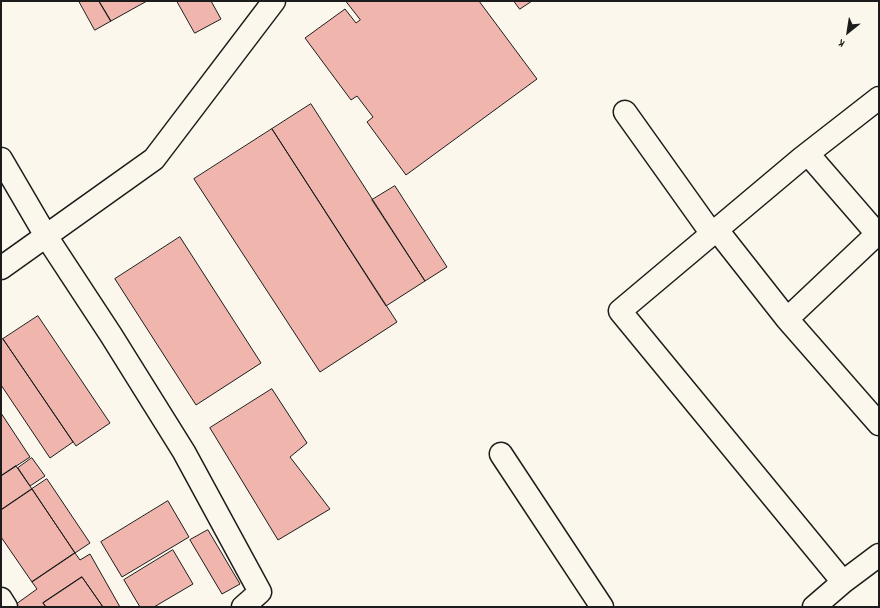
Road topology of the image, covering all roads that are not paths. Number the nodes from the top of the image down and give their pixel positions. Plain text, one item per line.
1 (274, 1) edge
2 (879, 98) edge
3 (626, 112) dead end
4 (808, 154) junction
5 (1, 159) edge
6 (714, 232) junction
7 (878, 235) edge
8 (46, 236) junction
9 (1, 268) edge
10 (787, 319) junction
11 (879, 424) edge
12 (501, 454) dead end
13 (879, 555) edge
14 (844, 582) junction
15 (1, 599) edge
16 (821, 605) edge
17 (6, 607) edge
18 (243, 607) edge
19 (602, 607) edge

1 - 8 street
2 - 4 street
3 - 6 street
4 - 6 street
4 - 7 street
5 - 8 street
6 - 10 street
6 - 14 street
7 - 10 street
8 - 9 street
8 - 18 street
10 - 11 street
12 - 19 street
13 - 14 street
14 - 16 street
15 - 17 street

